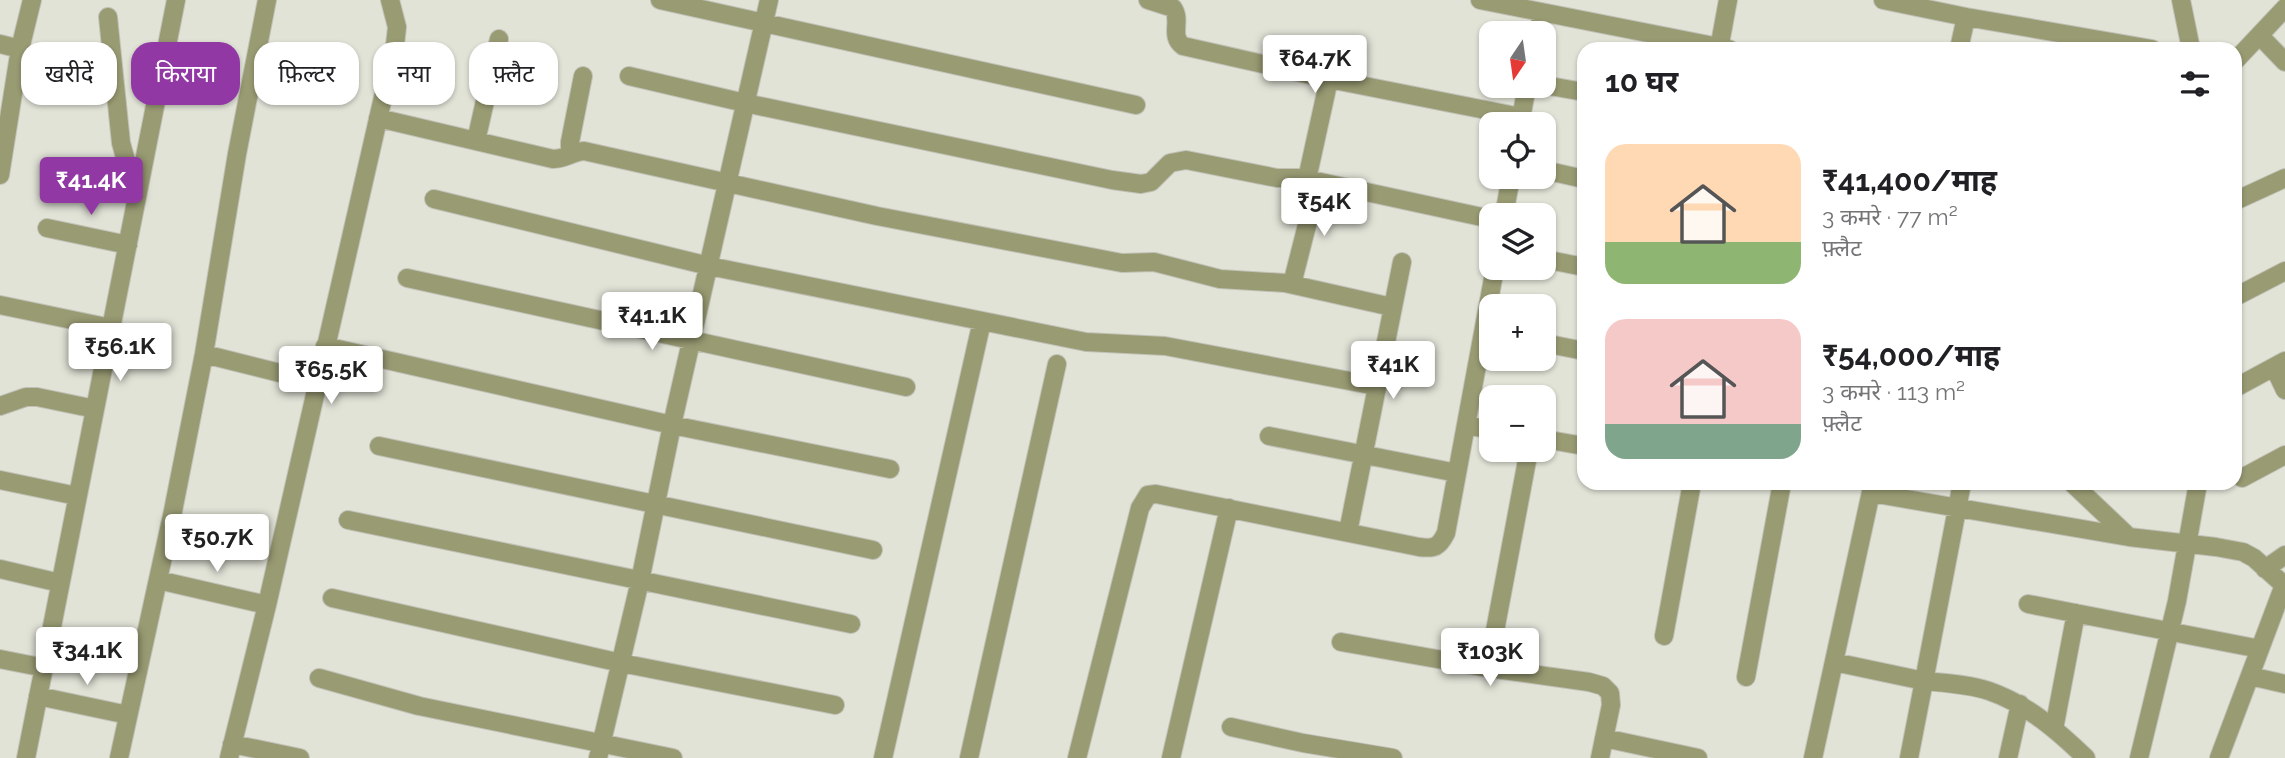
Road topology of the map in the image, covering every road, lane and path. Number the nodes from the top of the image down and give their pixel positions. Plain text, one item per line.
1 (32, 0) edge
2 (176, 0) edge
3 (267, 0) edge
4 (390, 0) edge
5 (660, 0) edge
6 (769, 0) edge
7 (1148, 0) edge
8 (1728, 0) edge
9 (1883, 0) edge
10 (2181, 0) edge
11 (1490, 1) edge
12 (2285, 8) edge
13 (1542, 12) junction
14 (108, 17) dead end
15 (1966, 17) junction
16 (1540, 21) edge
17 (763, 23) junction
18 (2260, 36) junction
19 (499, 39) dead end
20 (2053, 41) edge
21 (1692, 42) edge
22 (1723, 42) edge
23 (1961, 42) edge
24 (2190, 42) edge
25 (0, 44) edge
26 (20, 49) junction
27 (2242, 54) edge
28 (2285, 62) edge
29 (583, 76) dead end
30 (629, 76) dead end
31 (1329, 79) junction
32 (1556, 87) edge
33 (1577, 91) edge
34 (745, 103) junction
35 (1136, 105) dead end
36 (1479, 112) edge
37 (378, 118) junction
38 (476, 141) junction
39 (570, 154) junction
40 (1556, 173) edge
41 (0, 175) edge
42 (1577, 177) edge
43 (2285, 178) edge
44 (1313, 181) junction
45 (728, 183) junction
46 (2242, 198) edge
47 (137, 199) junction
48 (434, 199) dead end
49 (1479, 216) edge
50 (47, 228) dead end
51 (128, 244) junction
52 (1402, 262) dead end
53 (1556, 262) edge
54 (709, 266) junction
55 (1577, 266) edge
56 (2285, 271) edge
57 (407, 278) dead end
58 (1292, 284) junction
59 (2242, 292) edge
60 (0, 305) edge
61 (1392, 307) junction
62 (982, 321) junction
63 (111, 328) junction
64 (691, 341) junction
65 (1556, 345) edge
66 (325, 346) junction
67 (1577, 350) edge
68 (204, 354) junction
69 (1057, 364) dead end
70 (2279, 364) edge
71 (1479, 367) edge
72 (316, 382) junction
73 (2242, 384) edge
74 (1376, 386) junction
75 (906, 387) dead end
76 (2285, 390) edge
77 (0, 406) edge
78 (95, 409) junction
79 (672, 425) junction
80 (1466, 425) junction
81 (1479, 428) edge
82 (1269, 436) dead end
83 (1556, 441) edge
84 (1577, 445) edge
85 (379, 446) dead end
86 (1362, 454) junction
87 (2285, 455) edge
88 (1527, 462) edge
89 (890, 469) dead end
90 (1457, 472) junction
91 (2242, 478) dead end
92 (0, 480) edge
93 (1691, 490) edge
94 (1779, 490) edge
95 (1872, 490) edge
96 (1881, 490) edge
97 (1960, 490) edge
98 (2079, 490) edge
99 (2196, 490) edge
100 (77, 496) junction
101 (657, 505) junction
102 (1957, 506) junction
103 (1229, 508) junction
104 (348, 520) dead end
105 (1348, 532) junction
106 (2129, 537) junction
107 (2188, 544) junction
108 (873, 550) dead end
109 (2285, 555) edge
110 (0, 569) edge
111 (2265, 569) junction
112 (158, 580) junction
113 (640, 581) junction
114 (61, 583) junction
115 (2284, 585) edge
116 (331, 598) dead end
117 (2028, 604) dead end
118 (267, 605) junction
119 (2076, 614) junction
120 (850, 624) dead end
121 (2170, 631) junction
122 (1664, 636) dead end
123 (1341, 642) dead end
124 (2260, 649) junction
125 (0, 659) edge
126 (1834, 662) junction
127 (621, 663) junction
128 (45, 668) junction
129 (1488, 668) junction
130 (2250, 676) junction
131 (1746, 677) dead end
132 (319, 678) dead end
133 (1924, 681) junction
134 (2285, 684) edge
135 (38, 696) junction
136 (2020, 704) junction
137 (835, 705) dead end
138 (128, 715) junction
139 (1231, 727) dead end
140 (2054, 729) junction
141 (1604, 738) junction
142 (231, 751) edge
143 (600, 751) edge
144 (2224, 757) edge
145 (26, 758) edge
146 (119, 758) edge
147 (300, 758) edge
148 (673, 758) edge
149 (883, 758) edge
150 (969, 758) edge
151 (1077, 758) edge
152 (1171, 758) edge
153 (1393, 758) edge
154 (1600, 758) edge
155 (1698, 758) edge
156 (1813, 758) edge
157 (1909, 758) edge
158 (2008, 758) edge
159 (2086, 758) edge
160 (2139, 758) edge

1 - 26 street
2 - 47 street
3 - 68 street
4 - 37 street
5 - 17 street
6 - 17 street
7 - 31 street
8 - 22 street
9 - 15 street
10 - 24 street
11 - 13 street
12 - 18 street
13 - 16 street
13 - 21 street
14 - 47 street
15 - 20 street
15 - 23 street
17 - 34 street
17 - 35 street
18 - 27 street
18 - 28 street
19 - 38 street
25 - 26 street
26 - 41 street
29 - 39 street
30 - 34 street
31 - 36 street
31 - 44 street
32 - 33 street
34 - 44 street
34 - 45 street
37 - 38 street
37 - 66 street
38 - 39 street
39 - 45 street
40 - 42 street
43 - 46 street
44 - 49 street
44 - 58 street
45 - 54 street
45 - 58 street
47 - 51 street
48 - 54 street
50 - 51 street
51 - 63 street
52 - 61 street
53 - 55 street
54 - 62 street
54 - 64 street
56 - 59 street
57 - 64 street
58 - 61 street
60 - 63 street
61 - 74 street
62 - 74 street
62 - 149 street
63 - 78 street
64 - 75 street
64 - 79 street
65 - 67 street
66 - 72 street
66 - 79 street
68 - 72 street
68 - 112 street
69 - 150 street
70 - 73 street
70 - 76 street
71 - 80 street
72 - 118 street
74 - 86 street
77 - 78 street
78 - 100 street
79 - 89 street
79 - 101 street
80 - 81 street
80 - 90 street
82 - 86 street
83 - 84 street
85 - 101 street
86 - 90 street
86 - 105 street
87 - 91 street
88 - 129 street
90 - 105 street
92 - 100 street
93 - 122 street
94 - 131 street
95 - 126 street
96 - 102 street
97 - 102 street
98 - 106 street
99 - 107 street
100 - 114 street
101 - 108 street
101 - 113 street
102 - 106 street
102 - 133 street
103 - 105 street
103 - 151 street
103 - 152 street
104 - 113 street
106 - 107 street
107 - 111 street
107 - 121 street
109 - 111 street
110 - 114 street
111 - 115 street
112 - 118 street
112 - 138 street
113 - 120 street
113 - 127 street
114 - 128 street
115 - 124 street
116 - 127 street
117 - 119 street
118 - 142 street
119 - 121 street
119 - 140 street
121 - 124 street
121 - 160 street
123 - 129 street
124 - 130 street
125 - 128 street
126 - 133 street
126 - 156 street
127 - 137 street
127 - 143 street
128 - 135 street
129 - 141 street
130 - 134 street
130 - 144 street
132 - 143 street
133 - 136 street
133 - 157 street
135 - 138 street
135 - 145 street
136 - 140 street
136 - 158 street
138 - 146 street
139 - 153 street
140 - 159 street
141 - 154 street
141 - 155 street
142 - 147 street
143 - 148 street

